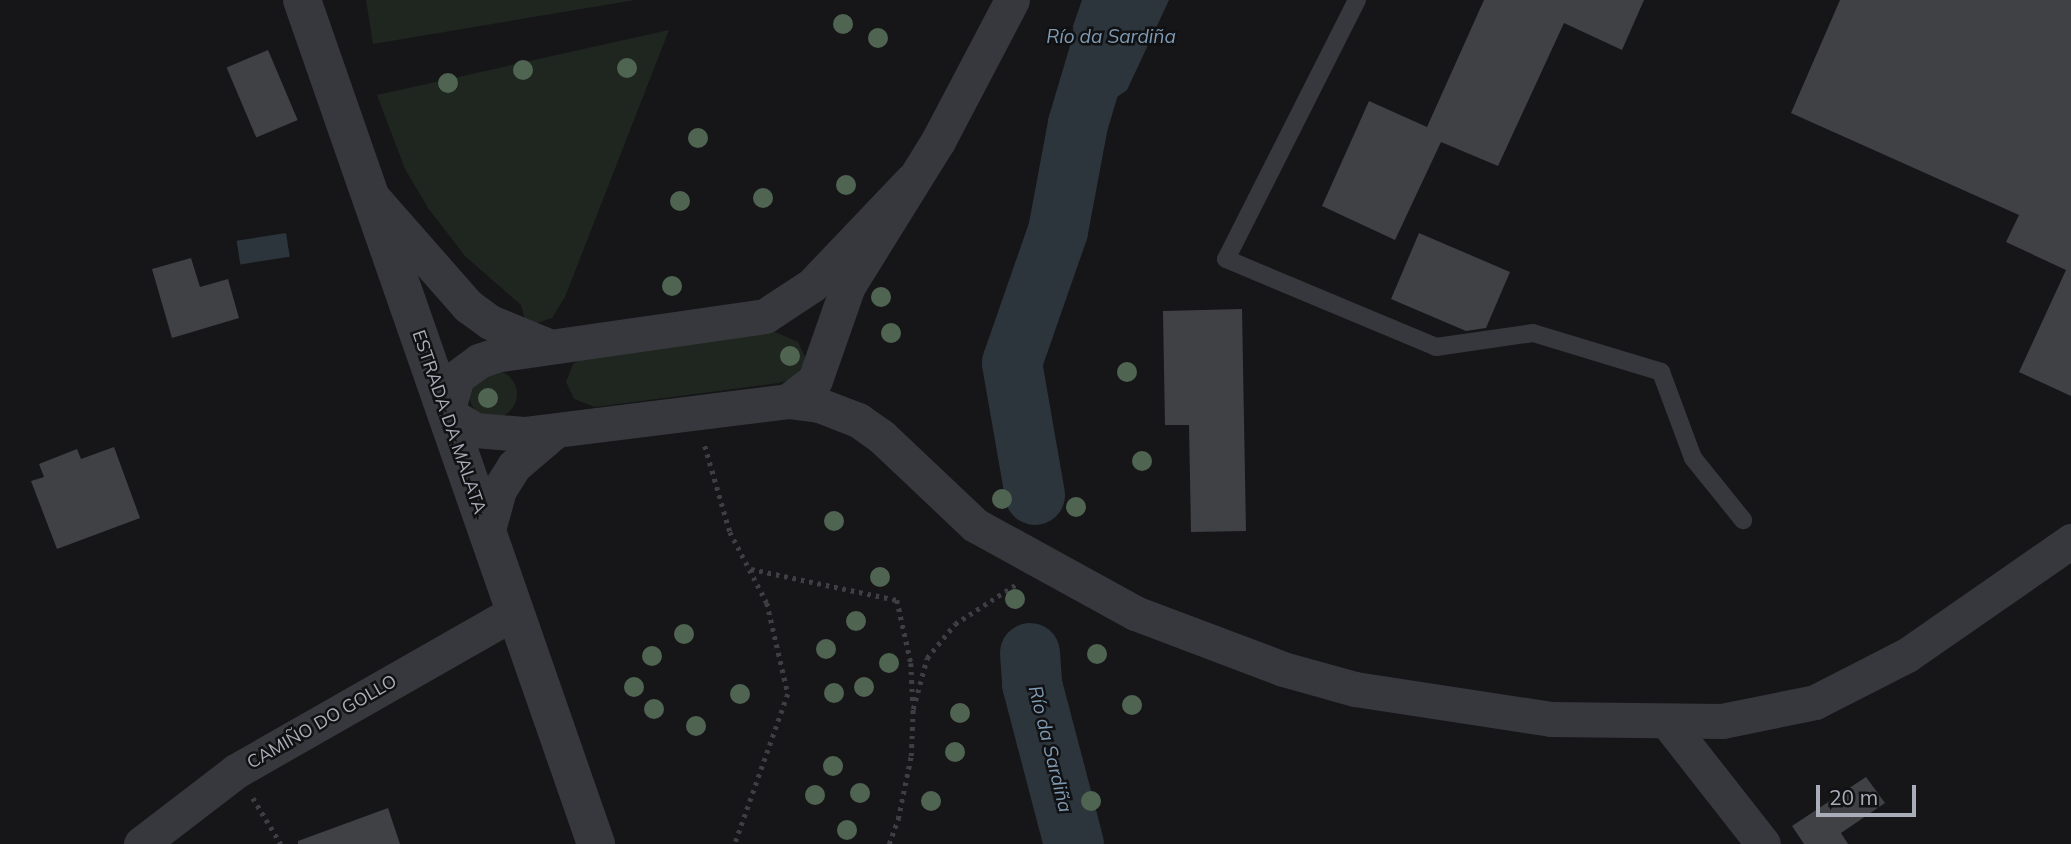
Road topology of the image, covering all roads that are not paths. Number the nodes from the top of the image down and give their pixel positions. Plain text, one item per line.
1 (302, 0) edge
2 (1012, 0) edge
3 (1357, 0) edge
4 (912, 180) junction
5 (374, 199) junction
6 (546, 345) junction
7 (788, 401) junction
8 (447, 413) junction
9 (555, 431) junction
10 (1743, 520) dead end
11 (487, 533) junction
12 (2071, 541) edge
13 (513, 613) junction
14 (1669, 724) junction
15 (141, 844) edge
16 (596, 844) edge
17 (1763, 844) edge

1 - 5 street, ESTRADA DA MALATA
2 - 4 street
3 - 10 lane
4 - 6 street
4 - 7 street
5 - 6 street
5 - 8 street, ESTRADA DA MALATA
6 - 8 street
7 - 9 street
7 - 14 street
8 - 9 street
8 - 11 street, ESTRADA DA MALATA
9 - 11 street
11 - 13 street, ESTRADA DA MALATA
12 - 14 street
13 - 15 street, CAMIÑO DO GOLLO
13 - 16 street, ESTRADA DA MALATA
14 - 17 street

